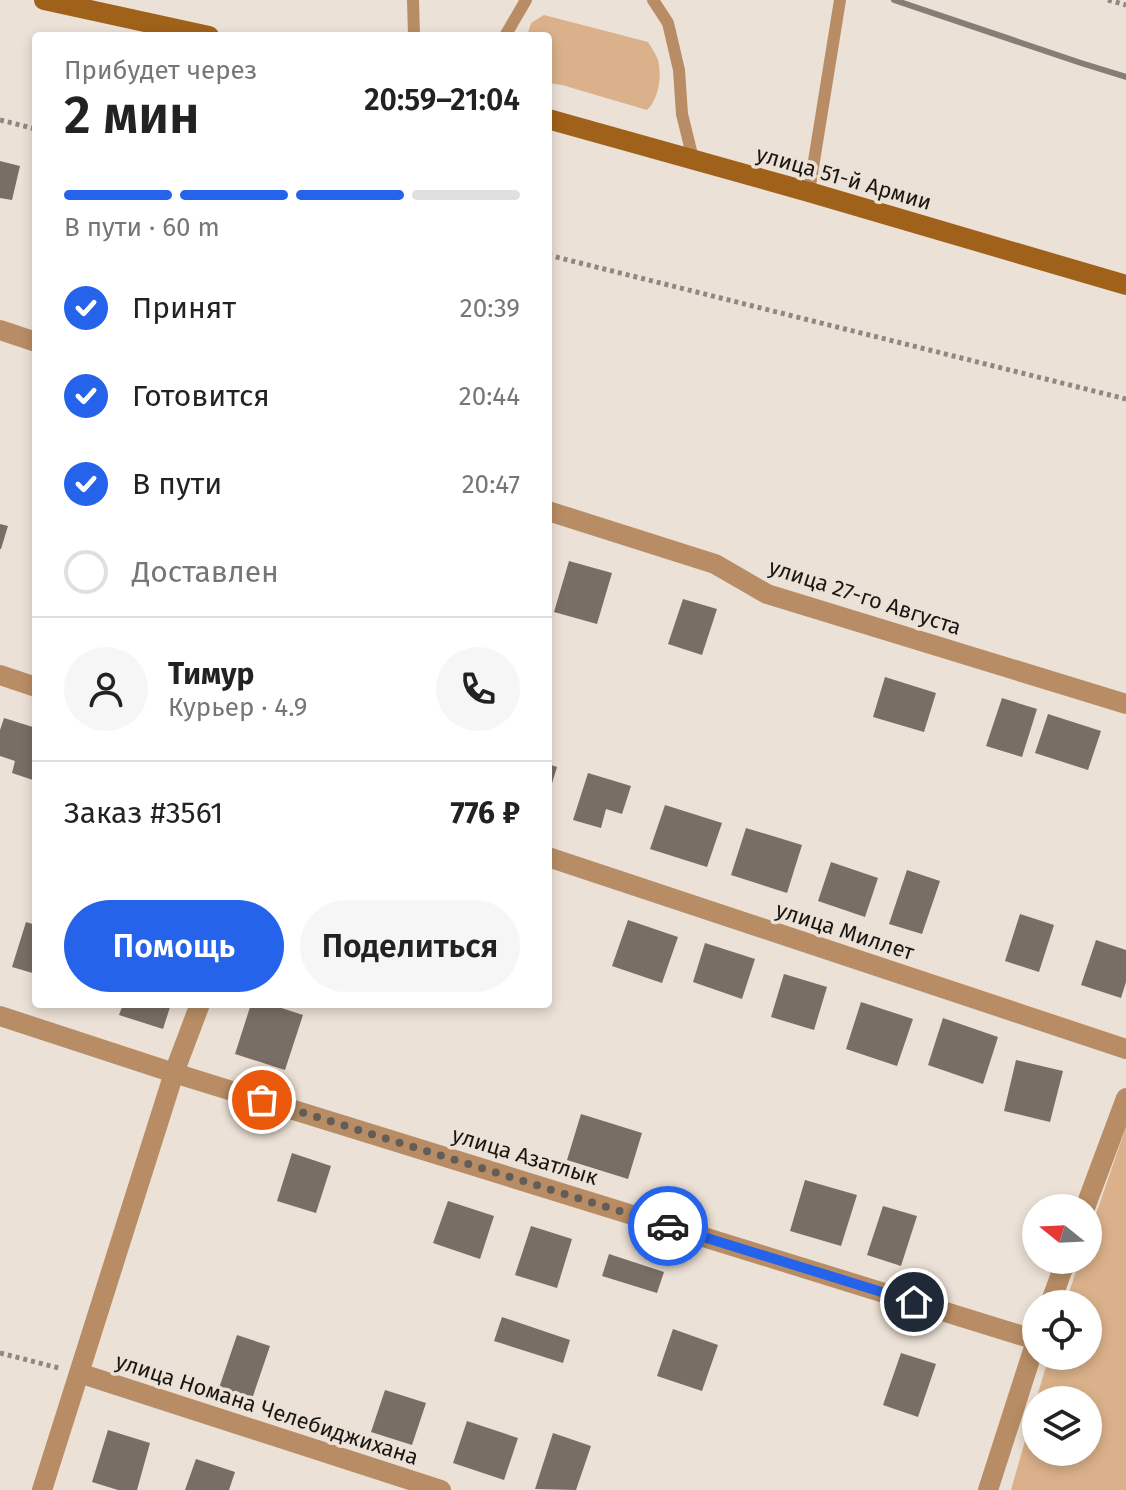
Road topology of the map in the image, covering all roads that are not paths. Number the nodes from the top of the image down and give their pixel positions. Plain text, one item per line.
1 (44, 0) edge
2 (413, 0) edge
3 (526, 0) edge
4 (653, 0) edge
5 (840, 0) edge
6 (191, 32) edge
7 (414, 32) edge
8 (507, 32) edge
9 (552, 120) edge
10 (693, 159) junction
11 (809, 192) junction
12 (1126, 285) edge
13 (0, 330) edge
14 (32, 341) edge
15 (552, 512) edge
16 (0, 675) edge
17 (32, 686) edge
18 (1126, 704) edge
19 (552, 858) edge
20 (198, 1008) edge
21 (0, 1016) edge
22 (1126, 1049) edge
23 (174, 1073) junction
24 (1126, 1098) edge
25 (1090, 1194) edge
26 (1022, 1337) edge
27 (1027, 1370) edge
28 (79, 1373) junction
29 (42, 1490) edge
30 (441, 1490) edge
31 (988, 1490) edge

1 - 6 main road
2 - 7 lane
3 - 8 lane
4 - 10 lane
5 - 11 lane
9 - 10 main road, улица 51-й Армии
10 - 11 main road, улица 51-й Армии
11 - 12 main road, улица 51-й Армии
13 - 14 street
15 - 18 street, улица 27-го Августа
16 - 17 street
19 - 22 street, улица Миллет
20 - 23 street
21 - 23 street, улица Азатлык
23 - 26 street, улица Азатлык
23 - 28 street
24 - 25 street
27 - 31 street
28 - 29 street
28 - 30 street, улица Номана Челебиджихана

